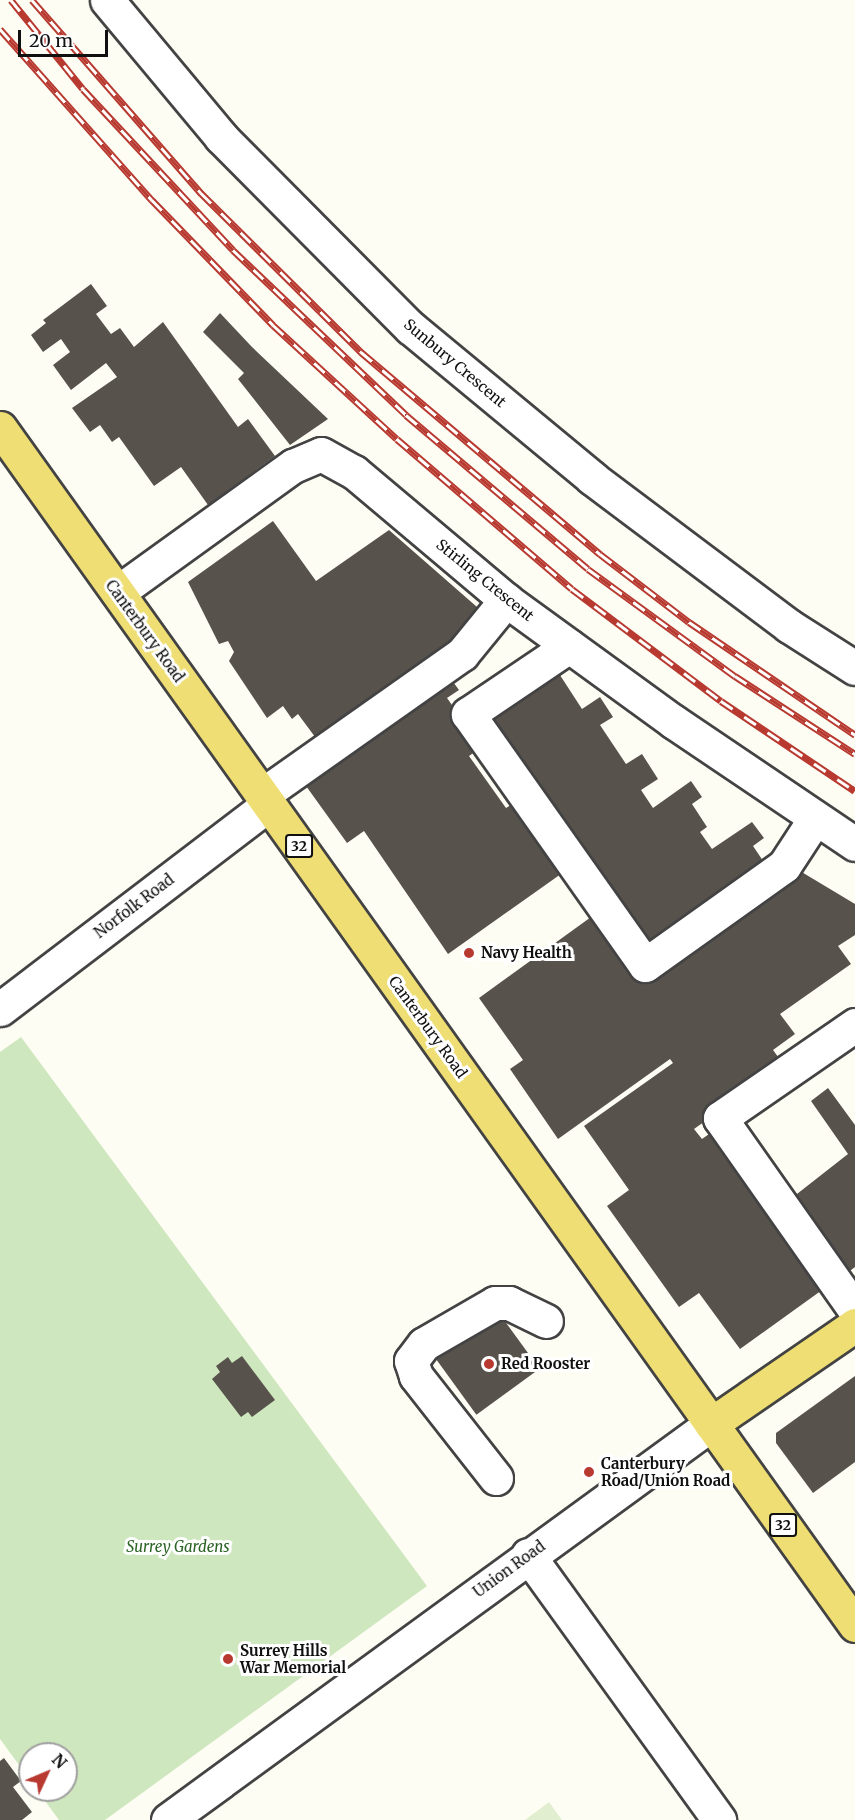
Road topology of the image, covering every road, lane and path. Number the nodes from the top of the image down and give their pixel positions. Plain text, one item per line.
1 (107, 0) edge
2 (0, 428) edge
3 (118, 592) junction
4 (506, 600) junction
5 (569, 646) junction
6 (855, 668) edge
7 (265, 799) junction
8 (814, 820) junction
9 (855, 844) edge
10 (0, 1009) edge
11 (855, 1025) edge
12 (855, 1310) edge
13 (546, 1320) dead end
14 (855, 1325) edge
15 (711, 1424) junction
16 (496, 1478) dead end
17 (528, 1555) junction
18 (855, 1625) edge
19 (168, 1820) edge
20 (719, 1820) edge

1 - 6 street, Sunbury Crescent
2 - 3 main road, Canterbury Road / 32
3 - 4 street, Stirling Crescent
3 - 7 main road, Canterbury Road / 32
4 - 5 street, Stirling Crescent
4 - 7 street, Norfolk Road
5 - 8 street, Stirling Crescent
5 - 8 street
7 - 10 street, Norfolk Road
7 - 15 main road, Canterbury Road / 32
8 - 9 street, Stirling Crescent
11 - 12 street
13 - 16 street
14 - 15 main road, Union Road
15 - 17 street, Union Road
15 - 18 main road, Canterbury Road / 32
17 - 19 street, Union Road
17 - 20 street

